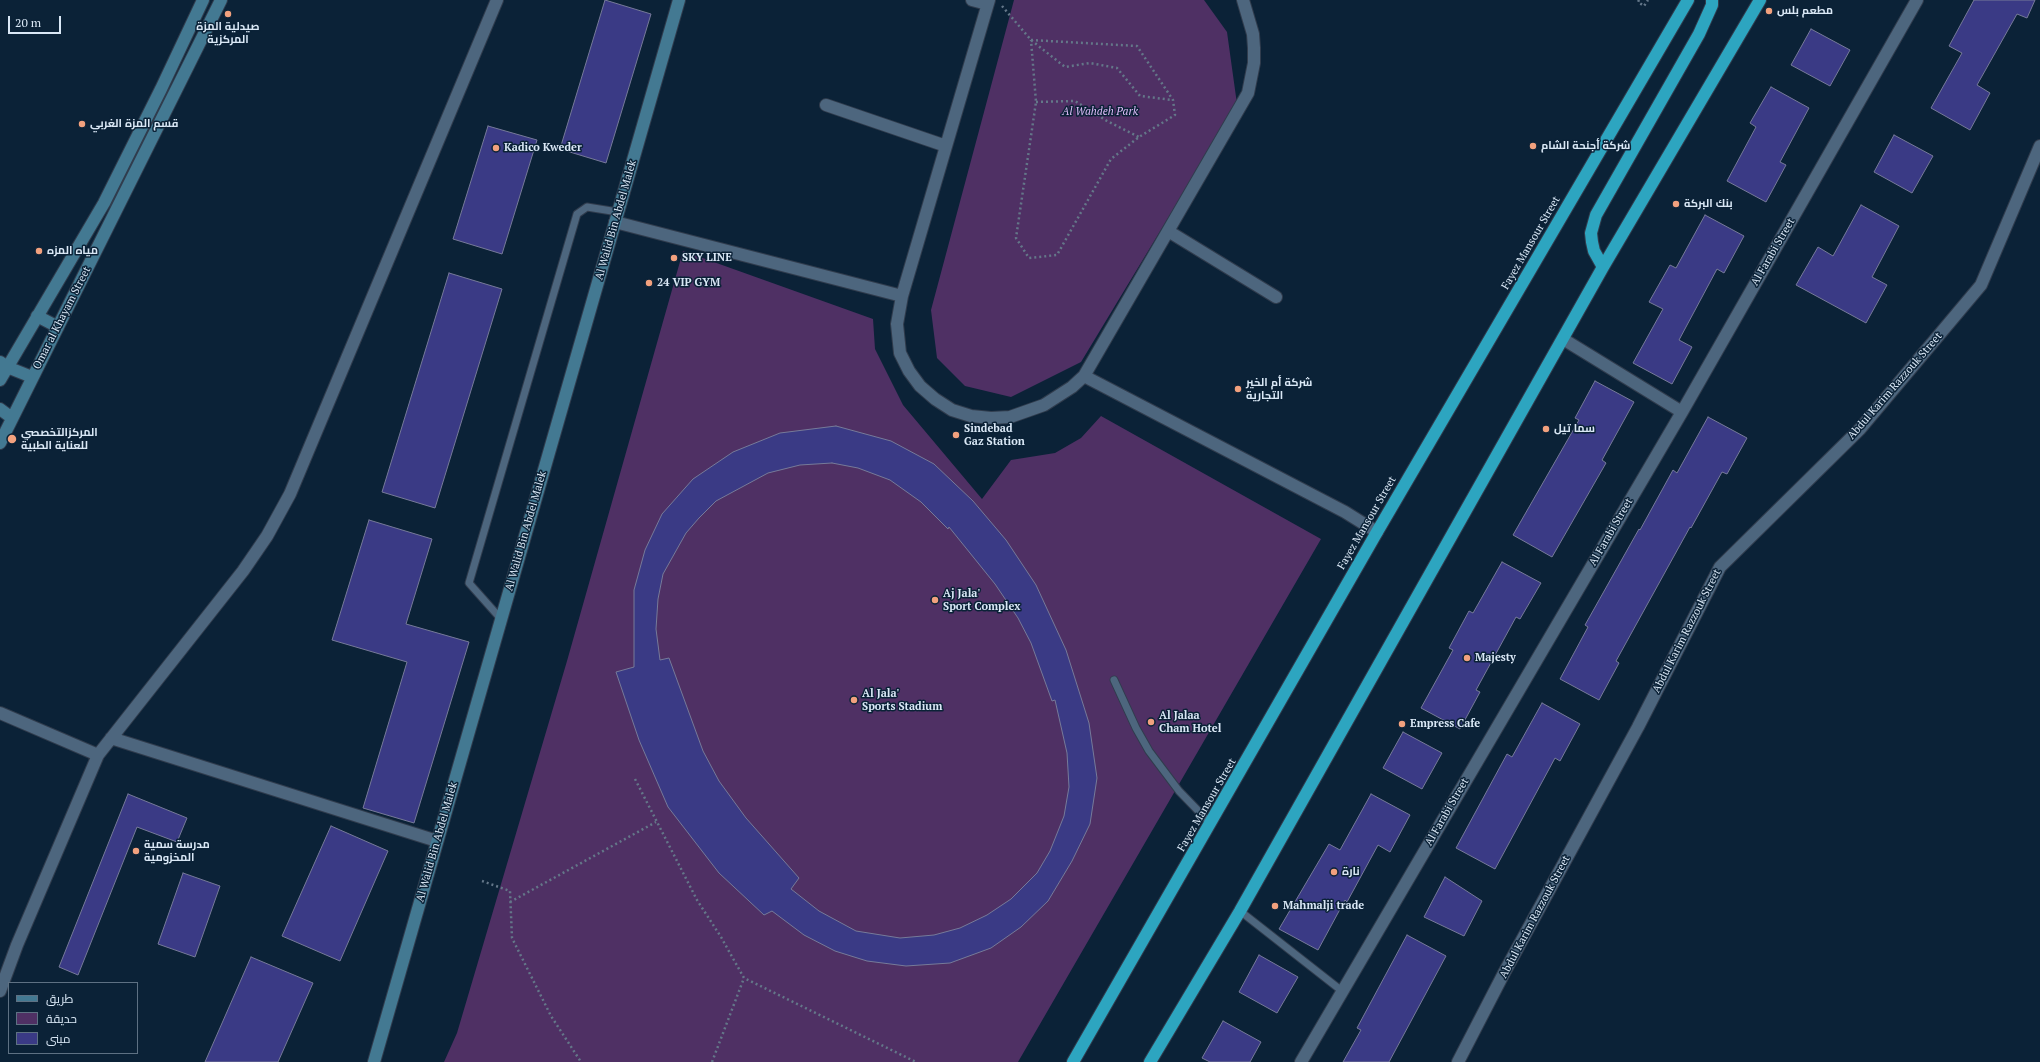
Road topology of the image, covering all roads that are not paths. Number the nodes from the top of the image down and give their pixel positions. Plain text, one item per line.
1 (203, 0) edge
2 (221, 0) edge
3 (497, 0) edge
4 (679, 0) edge
5 (972, 0) edge
6 (1243, 0) edge
7 (1688, 0) edge
8 (1712, 0) edge
9 (1760, 0) edge
10 (1917, 0) edge
11 (991, 1) edge
12 (826, 105) dead end
13 (946, 146) junction
14 (2040, 146) edge
15 (617, 217) junction
16 (1168, 231) junction
17 (1603, 266) junction
18 (902, 296) junction
19 (1276, 297) dead end
20 (37, 316) junction
21 (58, 327) junction
22 (1563, 339) junction
23 (4, 364) edge
24 (1084, 376) junction
25 (32, 377) junction
26 (0, 380) edge
27 (0, 409) edge
28 (1682, 412) junction
29 (12, 418) junction
30 (0, 443) edge
31 (1377, 532) junction
32 (501, 619) junction
33 (1114, 680) dead end
34 (0, 714) edge
35 (111, 738) junction
36 (98, 755) junction
37 (1210, 824) junction
38 (437, 841) junction
39 (1240, 911) junction
40 (1342, 990) junction
41 (0, 991) edge
42 (374, 1062) edge
43 (1073, 1062) edge
44 (1150, 1062) edge
45 (1301, 1062) edge
46 (1458, 1062) edge

1 - 20 main road, Omar al Khayam Street
2 - 21 main road, Omar al Khayam Street
3 - 35 street
4 - 15 main road, Al Walid Bin Abdel Malek
5 - 11 street
6 - 16 street
7 - 31 highway, Fayez Mansour Street
8 - 17 highway
9 - 17 highway
10 - 28 street, Al Farabi Street
11 - 13 street
12 - 13 street
13 - 18 street
14 - 46 street, Abdul Karim Razzouk Street
15 - 18 street
15 - 32 main road, Al Walid Bin Abdel Malek
15 - 32 lane
16 - 19 street
16 - 24 street
17 - 22 highway
18 - 24 street
20 - 21 main road
20 - 23 main road, Omar al Khayam Street
21 - 25 main road, Omar al Khayam Street
22 - 28 street
22 - 39 highway
23 - 25 main road
23 - 26 main road, Omar al Khayam Street
24 - 31 street
25 - 29 main road, Omar al Khayam Street
27 - 29 main road
28 - 40 street, Al Farabi Street
29 - 30 main road, Omar al Khayam Street
31 - 37 highway, Fayez Mansour Street
32 - 38 main road, Al Walid Bin Abdel Malek
33 - 37 lane
34 - 36 street
35 - 36 street
35 - 38 street
36 - 41 street
37 - 43 highway, Fayez Mansour Street
38 - 42 main road, Al Walid Bin Abdel Malek
39 - 40 lane
39 - 44 highway
40 - 45 street, Al Farabi Street

